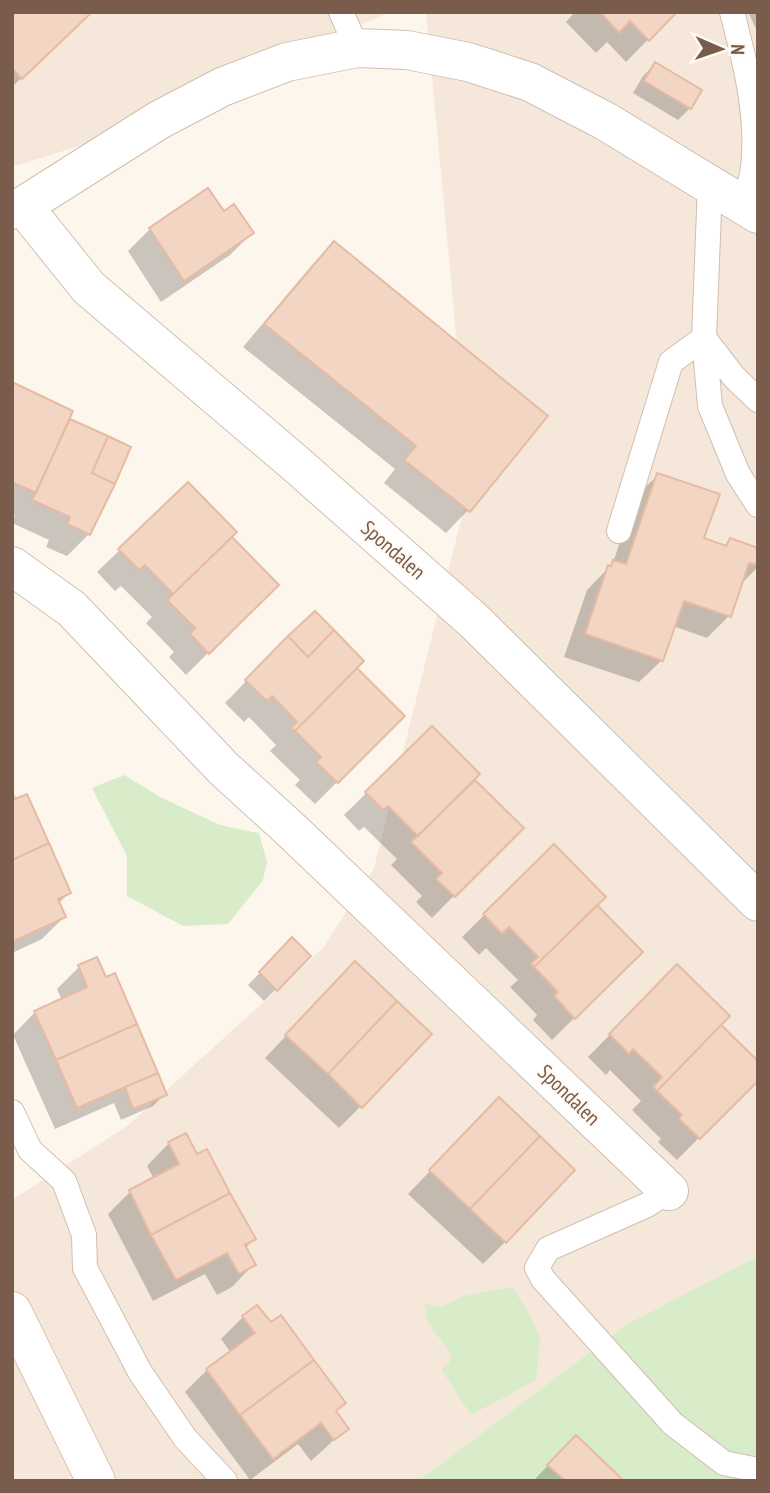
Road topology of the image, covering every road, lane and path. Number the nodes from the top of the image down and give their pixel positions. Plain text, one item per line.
1 (341, 12) edge
2 (732, 12) edge
3 (357, 48) junction
4 (710, 185) junction
5 (18, 208) edge
6 (750, 209) edge
7 (704, 338) junction
8 (758, 400) edge
9 (758, 505) edge
10 (619, 531) dead end
11 (12, 566) edge
12 (758, 902) edge
13 (12, 1112) edge
14 (669, 1191) joint
15 (12, 1311) edge
16 (758, 1470) edge
17 (96, 1481) edge
18 (225, 1481) edge

1 - 3 lane
2 - 6 lane
3 - 4 street, Spondalen
3 - 5 street, Spondalen
4 - 6 street, Spondalen
4 - 7 lane
5 - 12 street, Spondalen
7 - 8 lane
7 - 9 lane
7 - 10 lane
11 - 14 street, Spondalen
13 - 18 lane
14 - 16 lane
15 - 17 street

